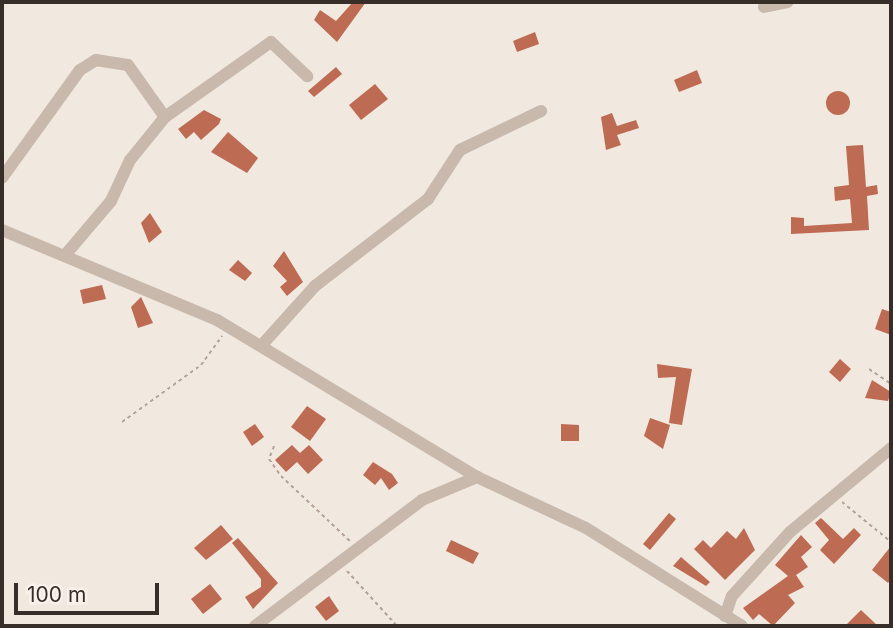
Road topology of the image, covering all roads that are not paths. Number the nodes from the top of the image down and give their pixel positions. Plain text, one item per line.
1 (787, 2) edge
2 (764, 6) dead end
3 (307, 76) dead end
4 (541, 111) dead end
5 (164, 117) junction
6 (2, 178) edge
7 (2, 230) edge
8 (66, 254) junction
9 (261, 346) junction
10 (891, 447) edge
11 (477, 477) junction
12 (725, 616) junction
13 (255, 626) edge
14 (742, 626) edge

1 - 2 street
3 - 5 street
4 - 9 street
5 - 6 street
5 - 8 street
7 - 8 street
8 - 9 street
9 - 11 street
10 - 12 street
11 - 12 street
11 - 13 street
12 - 14 street

